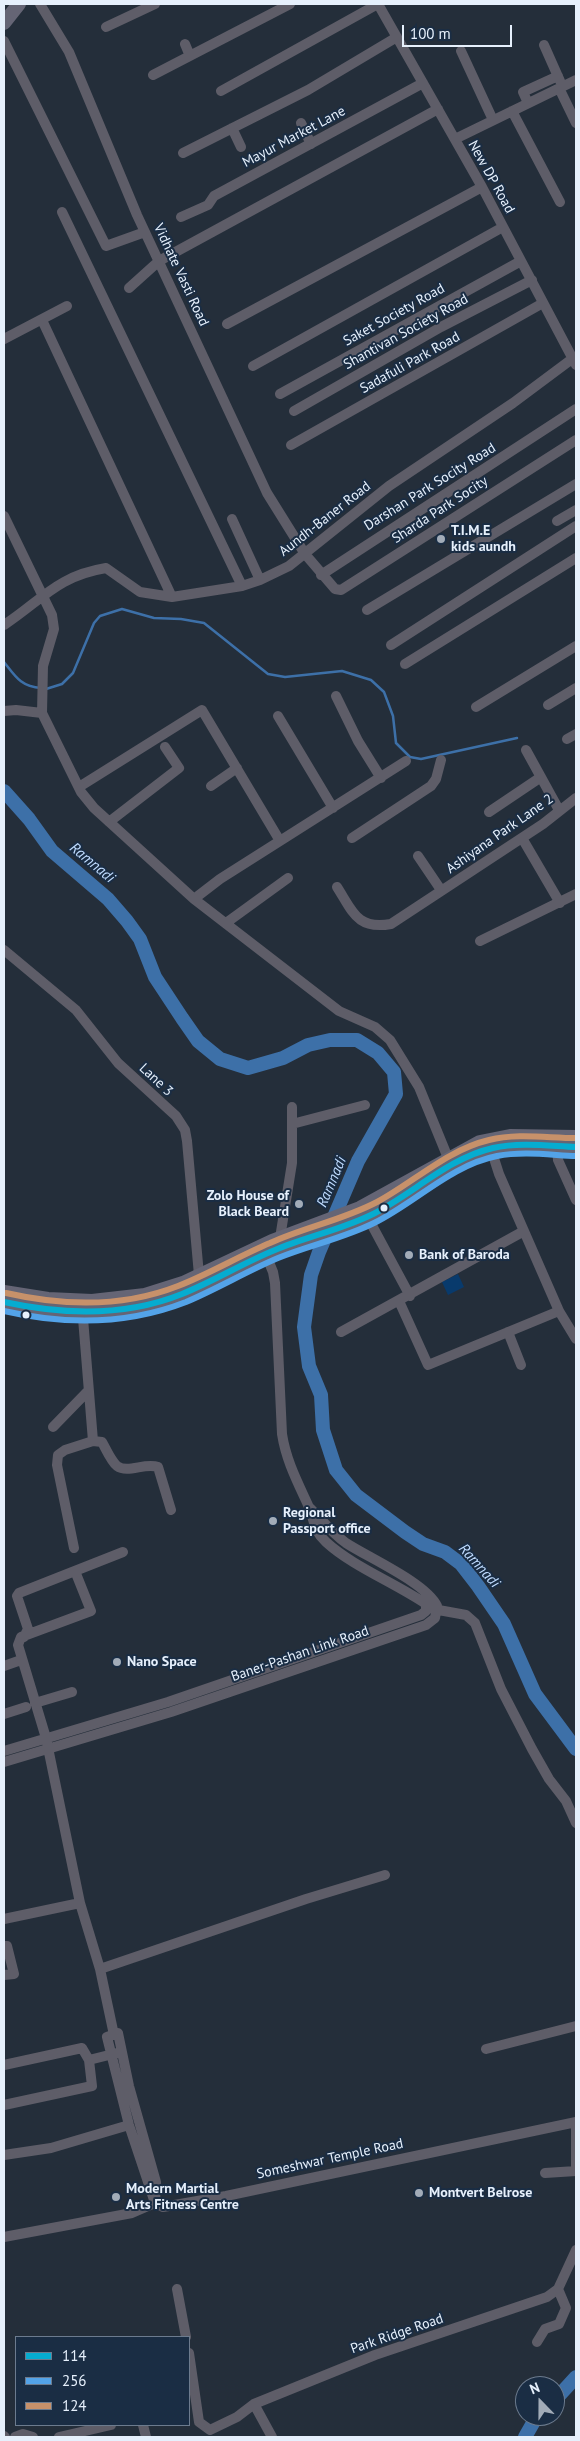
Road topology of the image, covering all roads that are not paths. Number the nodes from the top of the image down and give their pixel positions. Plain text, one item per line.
1 (19, 4) edge
2 (40, 4) edge
3 (155, 4) edge
4 (290, 4) edge
5 (378, 4) edge
6 (4, 23) edge
7 (106, 27) dead end
8 (397, 37) junction
9 (4, 41) edge
10 (185, 44) dead end
11 (544, 46) dead end
12 (461, 51) dead end
13 (190, 56) junction
14 (153, 75) dead end
15 (558, 76) junction
16 (576, 80) edge
17 (423, 83) junction
18 (561, 87) junction
19 (221, 91) dead end
20 (528, 103) junction
21 (438, 109) junction
22 (512, 111) junction
23 (493, 120) junction
24 (301, 123) dead end
25 (576, 123) edge
26 (232, 128) junction
27 (455, 139) junction
28 (311, 144) junction
29 (241, 147) dead end
30 (183, 153) dead end
31 (482, 187) junction
32 (560, 202) dead end
33 (62, 212) dead end
34 (180, 217) dead end
35 (503, 227) junction
36 (145, 232) junction
37 (521, 261) junction
38 (159, 262) junction
39 (532, 280) junction
40 (129, 288) dead end
41 (543, 303) junction
42 (67, 306) dead end
43 (42, 320) junction
44 (227, 324) dead end
45 (4, 339) edge
46 (574, 362) edge
47 (253, 366) dead end
48 (280, 394) dead end
49 (576, 409) edge
50 (294, 411) dead end
51 (576, 440) edge
52 (291, 445) dead end
53 (576, 484) edge
54 (576, 510) edge
55 (4, 516) edge
56 (232, 519) dead end
57 (557, 521) dead end
58 (576, 526) edge
59 (305, 554) junction
60 (576, 558) edge
61 (321, 575) junction
62 (260, 580) junction
63 (242, 586) junction
64 (42, 594) junction
65 (172, 597) junction
66 (367, 610) dead end
67 (5, 622) edge
68 (391, 645) dead end
69 (576, 646) edge
70 (404, 664) dead end
71 (576, 688) edge
72 (336, 696) dead end
73 (548, 705) dead end
74 (476, 707) dead end
75 (41, 710) junction
76 (4, 711) edge
77 (278, 716) dead end
78 (576, 734) edge
79 (567, 739) dead end
80 (165, 747) dead end
81 (526, 750) dead end
82 (441, 760) dead end
83 (406, 761) dead end
84 (237, 768) junction
85 (541, 777) junction
86 (381, 778) junction
87 (211, 786) dead end
88 (79, 787) junction
89 (576, 798) edge
90 (333, 808) junction
91 (559, 810) junction
92 (488, 812) dead end
93 (109, 822) junction
94 (352, 838) dead end
95 (522, 838) junction
96 (280, 841) junction
97 (418, 856) dead end
98 (288, 878) dead end
99 (337, 887) dead end
100 (440, 891) junction
101 (576, 894) edge
102 (194, 900) junction
103 (560, 903) junction
104 (226, 923) junction
105 (480, 941) dead end
106 (4, 950) edge
107 (365, 1105) dead end
108 (292, 1107) dead end
109 (292, 1124) junction
110 (576, 1137) edge
111 (538, 1141) junction
112 (557, 1147) junction
113 (576, 1147) edge
114 (491, 1149) junction
115 (448, 1158) junction
116 (576, 1200) edge
117 (363, 1214) junction
118 (524, 1231) junction
119 (314, 1232) junction
120 (280, 1238) junction
121 (266, 1255) junction
122 (199, 1275) junction
123 (4, 1292) edge
124 (410, 1296) junction
125 (400, 1301) junction
126 (4, 1302) edge
127 (82, 1306) junction
128 (559, 1311) junction
129 (341, 1332) dead end
130 (508, 1332) junction
131 (576, 1339) edge
132 (521, 1365) dead end
133 (88, 1391) junction
134 (53, 1428) dead end
135 (93, 1441) junction
136 (309, 1508) junction
137 (171, 1510) dead end
138 (74, 1548) dead end
139 (123, 1552) dead end
140 (75, 1571) junction
141 (428, 1607) junction
142 (438, 1611) junction
143 (24, 1636) junction
144 (21, 1660) junction
145 (4, 1666) edge
146 (72, 1692) dead end
147 (30, 1705) junction
148 (4, 1714) edge
149 (46, 1738) junction
150 (4, 1749) edge
151 (48, 1749) junction
152 (4, 1762) edge
153 (576, 1823) edge
154 (385, 1874) dead end
155 (80, 1903) junction
156 (4, 1919) edge
157 (4, 1946) edge
158 (100, 1969) junction
159 (4, 1976) edge
160 (576, 2026) edge
161 (114, 2034) junction
162 (486, 2049) dead end
163 (122, 2051) junction
164 (111, 2054) junction
165 (89, 2060) junction
166 (4, 2065) edge
167 (4, 2105) edge
168 (576, 2122) edge
169 (129, 2125) junction
170 (4, 2155) edge
171 (545, 2173) dead end
172 (155, 2203) junction
173 (4, 2237) edge
174 (576, 2250) edge
175 (178, 2289) dead end
176 (558, 2289) junction
177 (186, 2336) edge
178 (537, 2342) dead end
179 (190, 2369) edge
180 (192, 2400) edge
181 (254, 2404) junction
182 (107, 2426) edge
183 (208, 2434) edge
184 (15, 2437) edge
185 (33, 2437) edge
186 (59, 2437) edge
187 (272, 2437) edge

1 - 6 main road
2 - 36 street, Vidhate Vasti Road
3 - 7 street
4 - 13 street
5 - 8 street, New DP Road
5 - 19 street
8 - 17 street, New DP Road
8 - 26 street
9 - 36 street
10 - 13 street
11 - 15 street
12 - 23 street
13 - 14 street
15 - 18 street
15 - 20 street
16 - 18 street
17 - 21 street, New DP Road
17 - 28 street, Mayur Market Lane
18 - 20 street
18 - 25 street
20 - 22 street
21 - 27 street, New DP Road
21 - 38 street
22 - 23 street
22 - 32 street
23 - 27 street
24 - 28 street
26 - 29 street
26 - 30 street
27 - 31 street, New DP Road
28 - 34 street, Mayur Market Lane
31 - 35 street, New DP Road
31 - 44 street
33 - 63 street
35 - 37 street, New DP Road
35 - 47 street
36 - 38 street, Vidhate Vasti Road
37 - 39 street, New DP Road
37 - 48 street, Saket Society Road
38 - 40 street
38 - 59 street, Vidhate Vasti Road
39 - 41 street, New DP Road
39 - 50 street, Shantivan Society Road
41 - 46 street, New DP Road
41 - 52 street, Sadafuli Park Road
42 - 43 street
43 - 45 street
43 - 65 street
46 - 59 street, Aundh-Baner Road
49 - 61 street, Darshan Park Socity Road
51 - 61 street, Sharda Park Socity
53 - 66 street
54 - 57 street
55 - 64 street
56 - 62 street
58 - 68 street
59 - 61 street
59 - 62 street, Aundh-Baner Road
60 - 70 street
62 - 63 street, Aundh-Baner Road
63 - 65 street, Aundh-Baner Road
64 - 65 street, Aundh-Baner Road
64 - 67 street, Aundh-Baner Road
64 - 75 street
69 - 74 street
71 - 73 street
72 - 86 street
75 - 76 street
75 - 88 street
77 - 90 street
78 - 79 street
80 - 93 street
81 - 85 street
82 - 94 street
83 - 86 street
84 - 87 street
84 - 88 street
84 - 96 street
85 - 91 street
85 - 92 street
86 - 90 street
88 - 93 street
89 - 91 street, Ashiyana Park Lane 2
90 - 96 street
91 - 95 street, Ashiyana Park Lane 2
93 - 102 street
95 - 100 street, Ashiyana Park Lane 2
95 - 103 street
96 - 102 street
97 - 100 street
98 - 104 street
99 - 100 street, Ashiyana Park Lane 2
101 - 103 street
102 - 104 street
103 - 105 street
104 - 115 street
106 - 122 street, Lane 3
107 - 109 street
108 - 109 street
109 - 120 street
110 - 111 main road
111 - 112 main road
111 - 114 main road
111 - 115 main road
112 - 113 main road
112 - 116 street
114 - 117 main road
114 - 118 street
115 - 117 main road
117 - 119 main road
117 - 124 street
118 - 124 street
118 - 128 street
119 - 120 main road
119 - 121 main road
120 - 122 main road
121 - 127 main road
121 - 136 street
122 - 127 main road
123 - 127 main road
124 - 125 street
125 - 129 street
125 - 130 street
126 - 127 main road
127 - 133 street
128 - 130 street
128 - 131 street
130 - 132 street
133 - 134 street
133 - 135 street
135 - 137 street
135 - 138 street
136 - 141 street
136 - 142 street
139 - 140 street
140 - 143 street
140 - 143 street
141 - 142 street
141 - 149 street, Baner-Pashan Link Road
142 - 151 street, Baner-Pashan Link Road
142 - 153 street
143 - 144 street
144 - 145 street
144 - 147 street
146 - 147 street
147 - 148 street
147 - 149 street
149 - 150 street, Baner-Pashan Link Road
149 - 151 street
151 - 152 street, Baner-Pashan Link Road
151 - 155 street
154 - 158 street
155 - 156 street
155 - 158 street
157 - 159 street
158 - 161 street
160 - 162 street
161 - 163 street
161 - 164 street
163 - 164 street
163 - 172 street
164 - 165 street
164 - 169 street
165 - 166 street
165 - 167 street
168 - 171 street
168 - 172 street, Someshwar Temple Road
169 - 170 street
169 - 172 street
172 - 173 street, Someshwar Temple Road
174 - 176 street
175 - 177 street
176 - 178 street
176 - 181 street, Park Ridge Road
179 - 180 street
180 - 183 street
181 - 183 street, Park Ridge Road
181 - 187 street
182 - 186 street
184 - 185 street

